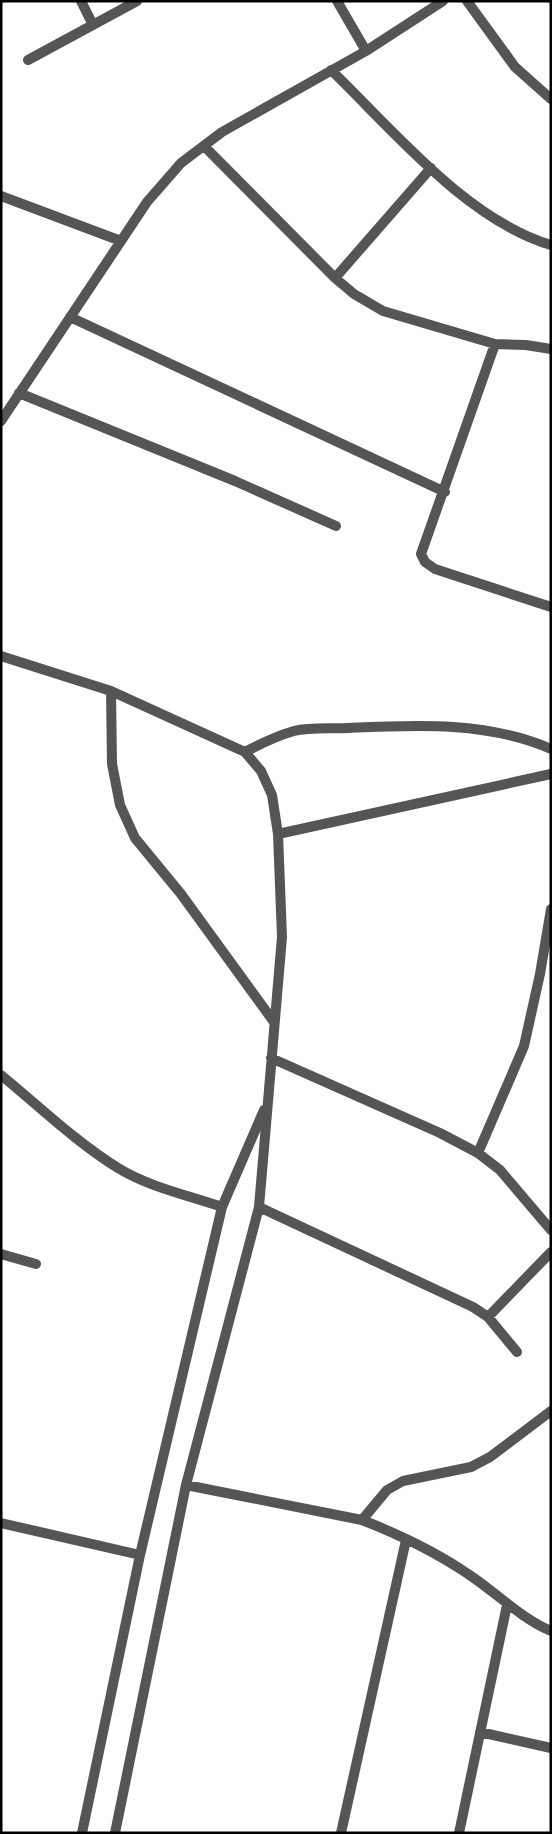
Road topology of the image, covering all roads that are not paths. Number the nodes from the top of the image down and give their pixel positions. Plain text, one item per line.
1 (81, 1) edge
2 (137, 1) edge
3 (337, 1) edge
4 (443, 1) edge
5 (467, 1) edge
6 (93, 25) junction
7 (366, 51) junction
8 (28, 60) dead end
9 (332, 70) junction
10 (551, 99) edge
11 (204, 146) junction
12 (431, 168) junction
13 (1, 196) edge
14 (121, 241) junction
15 (551, 245) edge
16 (335, 278) junction
17 (70, 317) junction
18 (495, 344) junction
19 (551, 349) edge
20 (19, 393) junction
21 (1, 421) edge
22 (445, 492) junction
23 (336, 526) dead end
24 (551, 607) edge
25 (1, 656) edge
26 (111, 691) junction
27 (551, 749) edge
28 (244, 752) junction
29 (551, 774) edge
30 (278, 834) junction
31 (551, 909) edge
32 (540, 974) junction
33 (551, 977) edge
34 (274, 1022) junction
35 (271, 1058) junction
36 (1, 1075) edge
37 (268, 1102) junction
38 (478, 1153) junction
39 (222, 1207) junction
40 (259, 1207) junction
41 (551, 1230) edge
42 (551, 1252) edge
43 (1, 1254) edge
44 (36, 1264) dead end
45 (488, 1317) junction
46 (516, 1352) dead end
47 (551, 1411) edge
48 (186, 1485) junction
49 (362, 1520) junction
50 (1, 1523) edge
51 (406, 1540) junction
52 (140, 1554) junction
53 (507, 1605) junction
54 (551, 1631) edge
55 (480, 1732) junction
56 (551, 1748) edge
57 (82, 1833) edge
58 (115, 1833) edge
59 (341, 1833) edge
60 (459, 1833) edge

1 - 6 street
2 - 6 street
3 - 7 street
4 - 7 street
5 - 10 street
6 - 8 street
7 - 9 street
9 - 11 street
9 - 12 street
11 - 14 street
11 - 16 street
12 - 15 street
12 - 16 street
13 - 14 street
14 - 17 street
16 - 18 street
17 - 20 street
17 - 22 street
18 - 19 street
18 - 22 street
20 - 21 street
20 - 23 street
22 - 24 street
25 - 26 street
26 - 28 street
26 - 34 street
27 - 28 street
28 - 30 street
29 - 30 street
30 - 34 street
31 - 32 street
32 - 33 street
32 - 38 street
34 - 35 street
35 - 37 street
35 - 38 street
36 - 39 street
37 - 39 street
37 - 40 street
38 - 41 street
39 - 52 street
40 - 45 street
40 - 48 street
42 - 45 street
43 - 44 street
45 - 46 street
47 - 49 street
48 - 49 street
48 - 58 street
49 - 51 street
50 - 52 street
51 - 53 street
51 - 59 street
52 - 57 street
53 - 54 street
53 - 55 street
55 - 56 street
55 - 60 street

